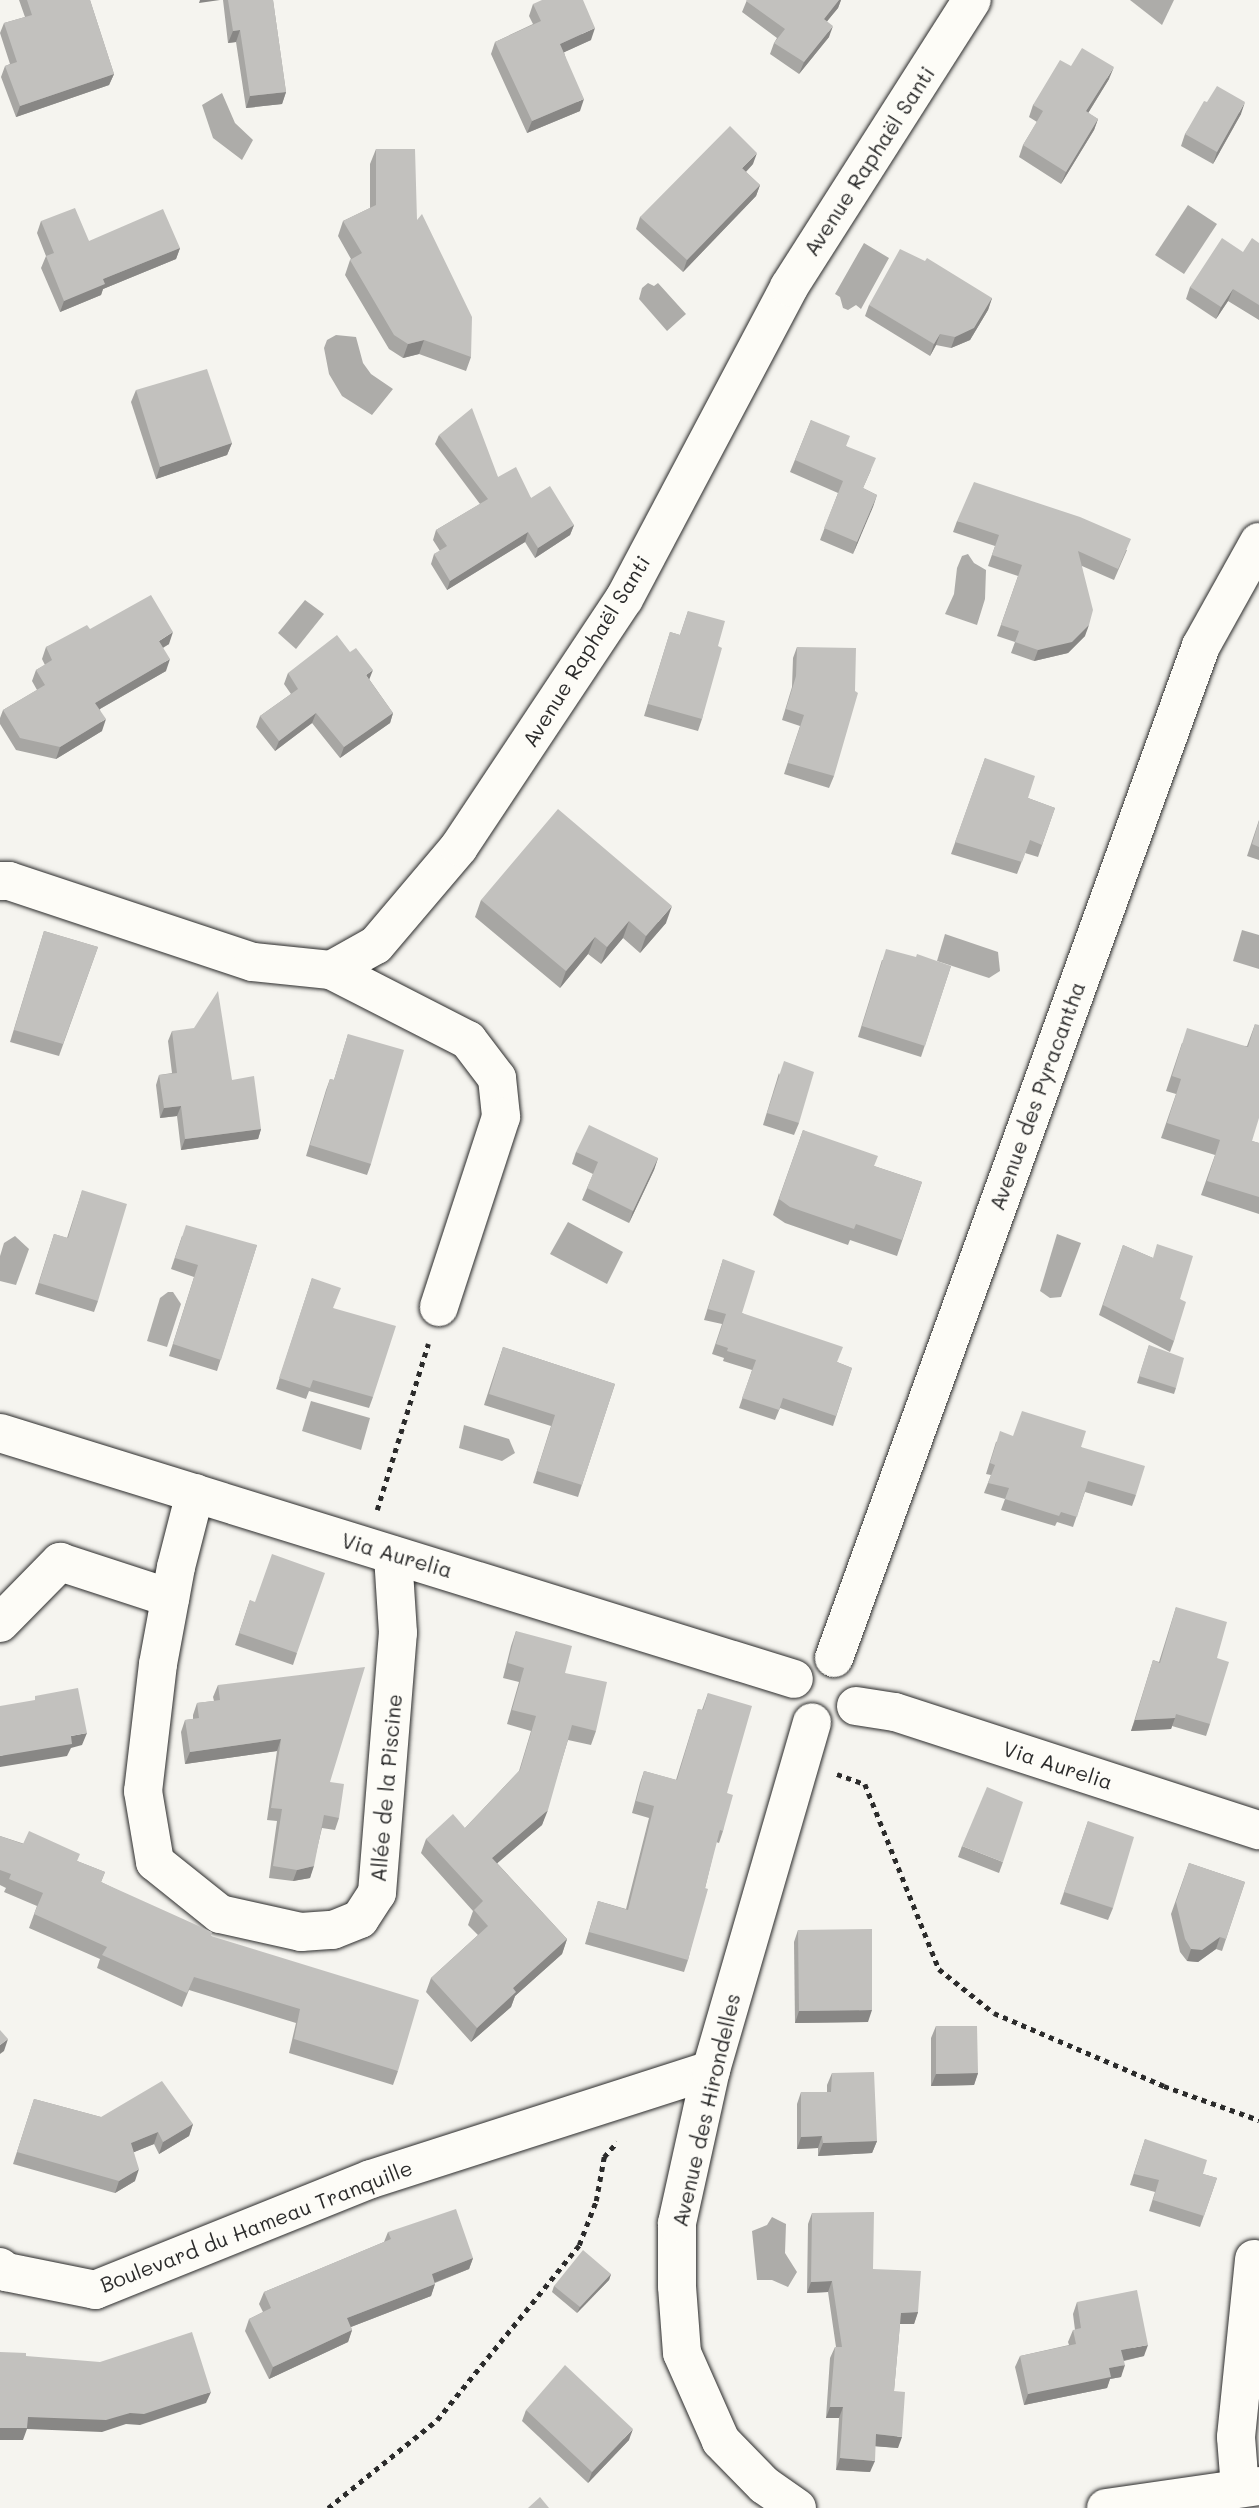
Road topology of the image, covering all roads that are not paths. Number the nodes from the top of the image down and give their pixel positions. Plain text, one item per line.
1 (972, 0) edge
2 (1259, 542) edge
3 (0, 881) edge
4 (331, 970) junction
5 (439, 1307) road end
6 (0, 1433) edge
7 (195, 1493) junction
8 (393, 1555) junction
9 (170, 1598) junction
10 (0, 1623) edge
11 (834, 1658) junction
12 (794, 1679) junction
13 (856, 1706) junction
14 (812, 1723) junction
15 (1259, 1830) edge
16 (711, 2070) junction
17 (1254, 2259) dead end
18 (0, 2267) edge
19 (1250, 2487) edge
20 (754, 2497) edge
21 (797, 2508) edge
22 (1106, 2508) edge

1 - 4 street, Avenue Raphaël Santi
2 - 11 street, Avenue des Pyracantha
3 - 4 street
4 - 5 street
6 - 7 street, Via Aurelia
7 - 8 street, Via Aurelia
7 - 9 street, Allée de la Piscine
8 - 9 street, Allée de la Piscine
8 - 12 street, Via Aurelia
9 - 10 street
11 - 12 street
11 - 13 street
12 - 14 street
13 - 14 street
13 - 15 street, Via Aurelia
14 - 16 street, Avenue des Hirondelles
16 - 18 street, Boulevard du Hameau Tranquille
16 - 20 street, Avenue des Hirondelles
17 - 19 street
19 - 22 street
20 - 21 street, Avenue des Hirondelles

